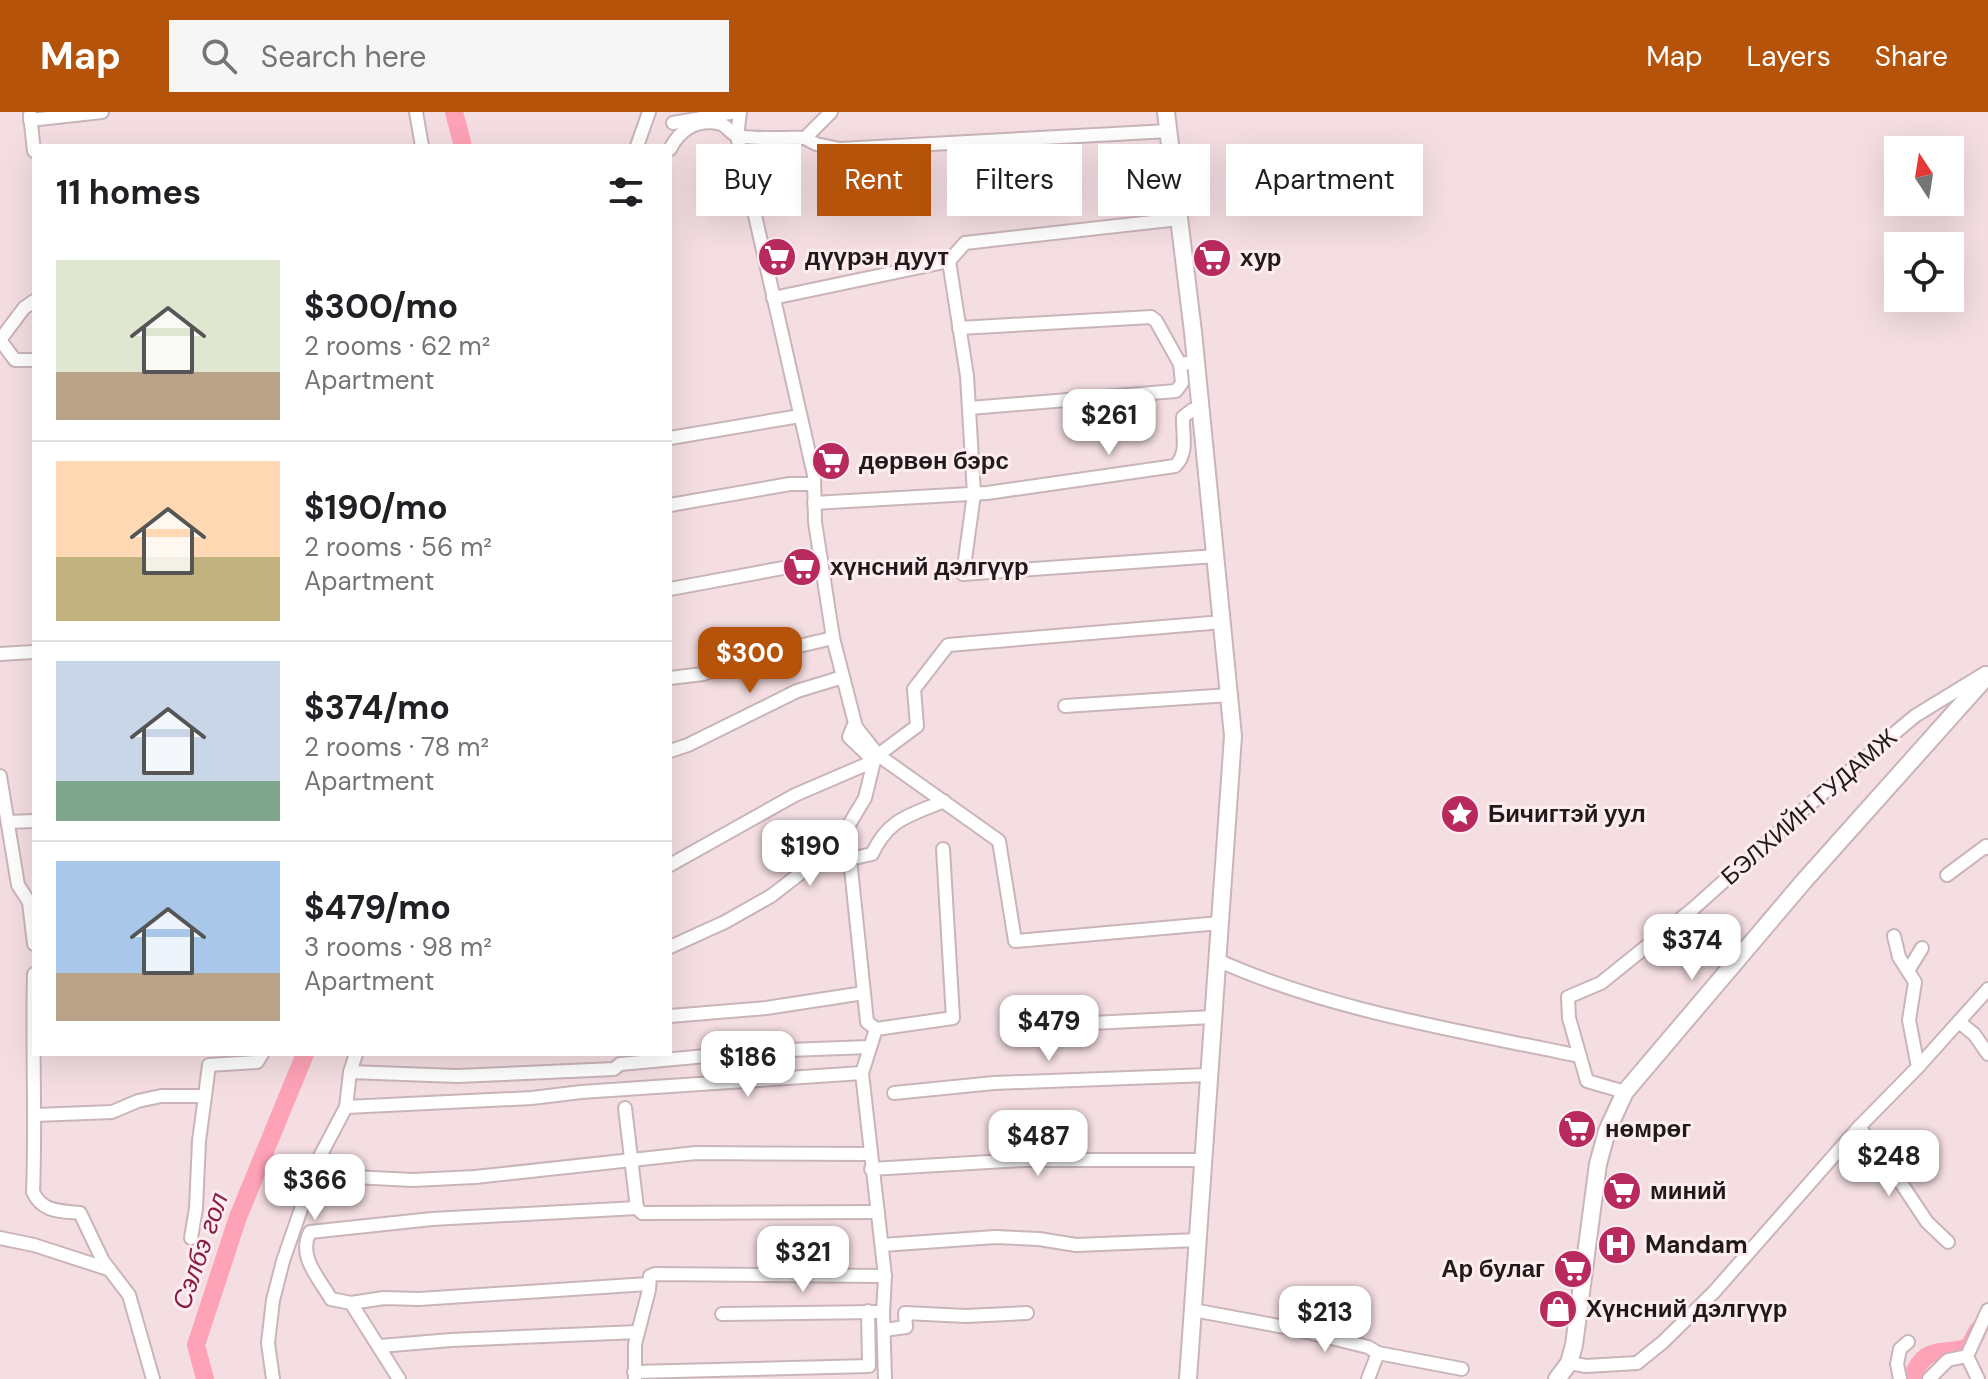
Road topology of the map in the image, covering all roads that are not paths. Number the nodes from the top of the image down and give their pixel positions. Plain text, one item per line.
1 (102, 112) edge
2 (416, 112) edge
3 (649, 112) edge
4 (831, 112) edge
5 (1166, 112) edge
6 (30, 116) edge
7 (738, 121) edge
8 (673, 123) dead end
9 (1169, 131) junction
10 (805, 138) junction
11 (33, 144) edge
12 (422, 144) edge
13 (638, 144) edge
14 (672, 145) edge
15 (1179, 219) junction
16 (949, 261) junction
17 (773, 298) junction
18 (32, 302) edge
19 (959, 328) junction
20 (0, 340) edge
21 (32, 360) edge
22 (1188, 363) junction
23 (970, 408) junction
24 (1201, 410) junction
25 (800, 416) junction
26 (672, 438) edge
27 (813, 484) junction
28 (974, 494) junction
29 (814, 503) junction
30 (672, 505) edge
31 (1216, 556) junction
32 (821, 561) junction
33 (672, 589) edge
34 (1223, 622) junction
35 (833, 638) junction
36 (32, 652) edge
37 (0, 654) edge
38 (1988, 673) edge
39 (843, 677) junction
40 (672, 678) edge
41 (1230, 695) junction
42 (1065, 706) dead end
43 (672, 750) edge
44 (876, 758) junction
45 (0, 776) edge
46 (944, 801) junction
47 (32, 821) edge
48 (8, 822) junction
49 (841, 838) junction
50 (1988, 848) edge
51 (943, 849) dead end
52 (850, 859) junction
53 (672, 864) edge
54 (1947, 875) dead end
55 (1220, 923) junction
56 (32, 927) edge
57 (1894, 936) dead end
58 (672, 946) edge
59 (1922, 948) dead end
60 (1217, 960) junction
61 (1908, 971) junction
62 (1988, 989) edge
63 (864, 993) junction
64 (672, 1016) edge
65 (1213, 1017) junction
66 (1959, 1022) junction
67 (1092, 1023) dead end
68 (876, 1029) junction
69 (869, 1047) junction
70 (1988, 1054) edge
71 (32, 1056) edge
72 (261, 1056) edge
73 (355, 1056) edge
74 (1579, 1056) junction
75 (619, 1059) edge
76 (659, 1060) junction
77 (1918, 1067) junction
78 (350, 1072) junction
79 (862, 1073) junction
80 (1208, 1075) junction
81 (662, 1087) junction
82 (1625, 1092) junction
83 (894, 1093) dead end
84 (205, 1096) junction
85 (346, 1107) junction
86 (625, 1108) dead end
87 (36, 1115) junction
88 (1859, 1127) junction
89 (870, 1154) junction
90 (631, 1160) junction
91 (1203, 1160) junction
92 (871, 1169) junction
93 (353, 1177) dead end
94 (637, 1208) junction
95 (878, 1212) junction
96 (0, 1238) edge
97 (191, 1238) dead end
98 (1198, 1240) junction
99 (1948, 1242) dead end
100 (882, 1245) junction
101 (109, 1269) junction
102 (885, 1276) junction
103 (648, 1284) junction
104 (351, 1303) junction
105 (1193, 1310) junction
106 (1988, 1310) edge
107 (868, 1311) junction
108 (883, 1313) junction
109 (1027, 1313) dead end
110 (722, 1314) dead end
111 (884, 1330) junction
112 (638, 1332) junction
113 (1908, 1342) dead end
114 (380, 1346) junction
115 (1378, 1353) junction
116 (1967, 1356) junction
117 (1569, 1363) junction
118 (1462, 1369) dead end
119 (635, 1375) edge
120 (153, 1379) edge
121 (273, 1379) edge
122 (399, 1379) edge
123 (885, 1379) edge
124 (1188, 1379) edge
125 (1368, 1379) edge
126 (1557, 1379) edge
127 (1900, 1379) edge
128 (1929, 1379) edge
129 (1978, 1379) edge

1 - 6 street
2 - 12 street
3 - 13 street
4 - 10 street
5 - 9 main road
6 - 11 street
7 - 8 street
7 - 10 street
7 - 14 street
7 - 17 street
9 - 10 street
9 - 15 main road
15 - 16 street
15 - 22 main road
16 - 17 street
16 - 19 street
17 - 25 street
18 - 20 street
19 - 22 street
19 - 23 street
20 - 21 street
22 - 23 street
22 - 24 main road
23 - 28 street
24 - 28 street
24 - 31 main road
25 - 26 street
25 - 27 street
27 - 29 street
27 - 30 street
28 - 29 street
28 - 31 street
29 - 32 street
31 - 34 main road
32 - 33 street
32 - 35 street
34 - 41 main road
34 - 44 street
35 - 39 street
35 - 40 street
36 - 37 street
38 - 74 street, БЭЛХИЙН ГУДАМЖ
38 - 82 main road
39 - 43 street
39 - 44 street
41 - 42 street
41 - 55 main road
44 - 46 street
44 - 49 street
44 - 53 street
45 - 48 street
46 - 52 street
46 - 55 street
47 - 48 street
48 - 56 street
49 - 52 street
49 - 58 street
50 - 54 street
51 - 68 street
52 - 63 street
55 - 60 main road
57 - 61 street
59 - 61 street
60 - 65 main road
60 - 74 street
61 - 77 street
62 - 66 street
63 - 64 street
63 - 68 street
65 - 67 street
65 - 80 main road
66 - 70 street
66 - 77 street
68 - 69 street
69 - 76 street
69 - 79 street
71 - 87 street
72 - 84 street
73 - 78 street
74 - 82 street, БЭЛХИЙН ГУДАМЖ
75 - 76 street
75 - 78 street
76 - 81 street
77 - 88 street
78 - 85 street
79 - 81 street
79 - 89 street
80 - 83 street
80 - 91 main road
81 - 85 street
82 - 117 main road
84 - 87 street
84 - 97 street
85 - 121 street
86 - 90 street
87 - 101 street
88 - 99 street
88 - 117 street
89 - 90 street
89 - 92 street
90 - 93 street
90 - 94 street
91 - 92 street
91 - 98 main road
92 - 95 street
94 - 95 street
94 - 104 street
95 - 100 street
96 - 101 street
98 - 100 street
98 - 105 main road
100 - 102 street
101 - 120 street
102 - 103 street
102 - 108 street
103 - 104 street
103 - 112 street
104 - 114 street
105 - 115 street
105 - 124 main road
106 - 116 street
107 - 108 street
107 - 110 street
107 - 119 street
108 - 111 street
109 - 111 street
111 - 123 street
112 - 114 street
112 - 119 street
113 - 127 street
114 - 122 street
115 - 118 street
115 - 125 street
116 - 128 street
116 - 129 street
117 - 126 main road

